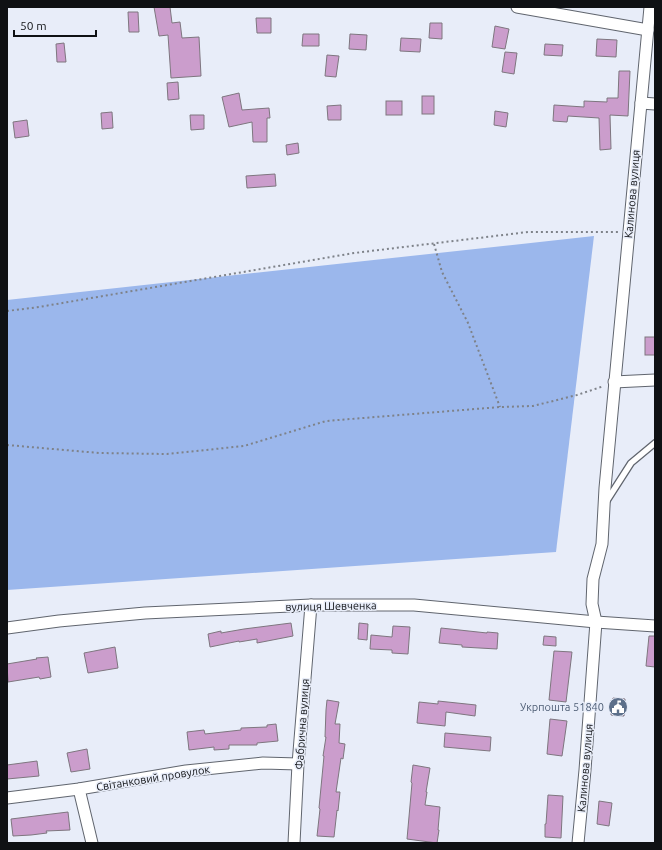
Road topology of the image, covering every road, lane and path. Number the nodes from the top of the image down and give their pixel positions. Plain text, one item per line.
1 (517, 7) edge
2 (650, 7) edge
3 (648, 30) junction
4 (641, 103) junction
5 (655, 104) edge
6 (629, 232) junction
7 (434, 244) junction
8 (7, 311) edge
9 (655, 380) edge
10 (614, 382) junction
11 (500, 407) junction
12 (655, 443) edge
13 (7, 445) edge
14 (604, 506) junction
15 (311, 605) junction
16 (596, 622) junction
17 (655, 626) edge
18 (7, 628) edge
19 (298, 764) junction
20 (79, 789) junction
21 (7, 798) edge
22 (92, 843) edge
23 (294, 843) edge
24 (578, 843) edge

1 - 3 street
2 - 3 street, Калинова вулиця
3 - 4 street, Калинова вулиця
4 - 5 street
4 - 6 street, Калинова вулиця
6 - 7 path
6 - 10 street, Калинова вулиця
7 - 8 path
7 - 11 path
9 - 10 street
10 - 11 path
10 - 14 street, Калинова вулиця
11 - 13 path
12 - 14 lane
14 - 16 street, Калинова вулиця
15 - 16 street, вулиця Шевченка
15 - 18 street, вулиця Шевченка
15 - 19 street, Фабрична вулиця
16 - 17 street, вулиця Шевченка
16 - 24 street, Калинова вулиця
19 - 20 street, Світанковий провулок
19 - 23 street, Фабрична вулиця
20 - 21 street, Світанковий провулок
20 - 22 street

